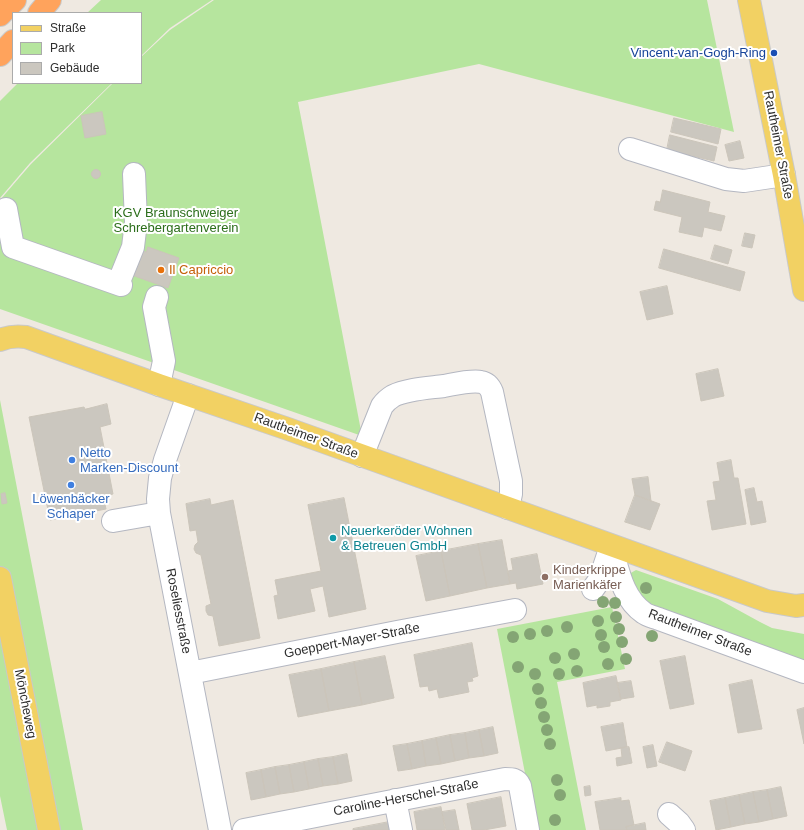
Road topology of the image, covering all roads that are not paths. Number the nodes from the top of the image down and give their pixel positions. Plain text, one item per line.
1 (15, 0) edge
2 (50, 0) edge
3 (749, 0) edge
4 (40, 12) edge
5 (0, 15) edge
6 (12, 42) edge
7 (0, 55) edge
8 (630, 149) dead end
9 (134, 174) dead end
10 (784, 175) junction
11 (6, 209) dead end
12 (804, 290) edge
13 (157, 297) dead end
14 (0, 327) edge
15 (26, 337) junction
16 (0, 340) edge
17 (159, 385) junction
18 (188, 395) junction
19 (362, 456) junction
20 (508, 508) junction
21 (159, 513) junction
22 (113, 521) dead end
23 (611, 546) junction
24 (0, 578) edge
25 (593, 589) dead end
26 (767, 602) junction
27 (3, 605) edge
28 (804, 605) edge
29 (515, 610) dead end
30 (804, 618) edge
31 (804, 672) edge
32 (190, 673) junction
33 (395, 800) junction
34 (669, 814) dead end
35 (49, 830) edge
36 (220, 830) edge
37 (244, 830) edge
38 (401, 830) edge
39 (528, 830) edge
40 (684, 830) edge

1 - 5 highway
2 - 4 highway
3 - 10 main road, Rautheimer Straße
6 - 7 highway
8 - 10 street
9 - 11 street
10 - 12 main road, Rautheimer Straße
13 - 17 street
14 - 15 street
15 - 16 main road, Rautheimer Straße
15 - 17 main road, Rautheimer Straße
17 - 18 main road, Rautheimer Straße
18 - 19 main road, Rautheimer Straße
18 - 21 street, Roseliesstraße
19 - 20 main road, Rautheimer Straße
19 - 20 street
20 - 23 main road, Rautheimer Straße
21 - 22 street
21 - 32 street, Roseliesstraße
23 - 25 street
23 - 26 main road, Rautheimer Straße
23 - 31 street, Rautheimer Straße
24 - 27 main road, Möncheweg
26 - 28 main road, Rautheimer Straße
26 - 30 main road
27 - 35 main road, Möncheweg
29 - 32 street, Goeppert-Mayer-Straße
32 - 36 street, Roseliesstraße
33 - 37 street, Caroline-Herschel-Straße
33 - 38 street
33 - 39 street, Caroline-Herschel-Straße
34 - 40 street

